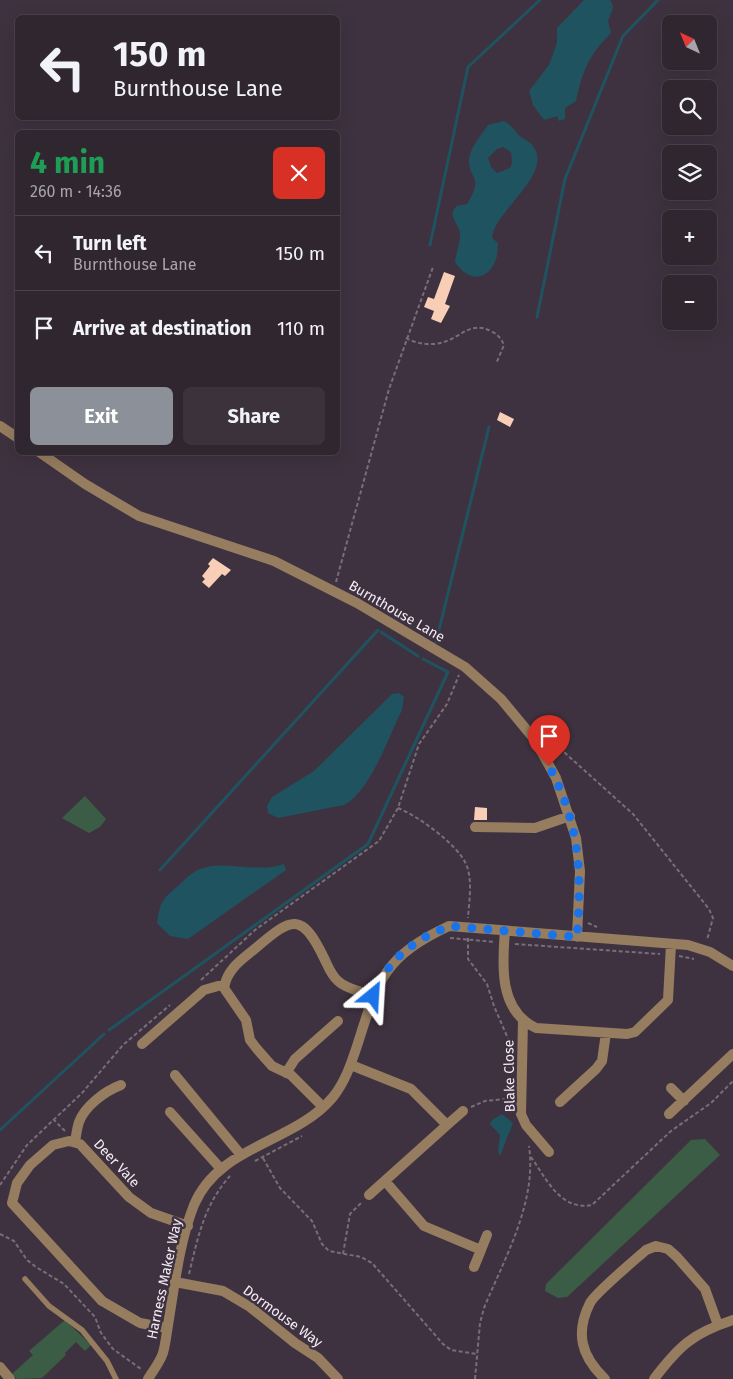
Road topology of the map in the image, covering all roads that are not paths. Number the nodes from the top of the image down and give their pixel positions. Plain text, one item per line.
1 (0, 426) edge
2 (15, 436) edge
3 (42, 455) edge
4 (570, 816) junction
5 (475, 827) dead end
6 (505, 931) junction
7 (577, 937) junction
8 (672, 944) junction
9 (733, 966) edge
10 (225, 984) junction
11 (373, 996) junction
12 (338, 1021) dead end
13 (523, 1021) junction
14 (606, 1033) junction
15 (142, 1044) dead end
16 (733, 1054) edge
17 (350, 1065) junction
18 (286, 1073) junction
19 (175, 1075) dead end
20 (121, 1085) dead end
21 (671, 1088) dead end
22 (684, 1101) junction
23 (560, 1102) dead end
24 (323, 1107) junction
25 (462, 1111) road end
26 (170, 1112) dead end
27 (669, 1114) dead end
28 (447, 1125) junction
29 (78, 1143) junction
30 (549, 1152) dead end
31 (241, 1154) junction
32 (221, 1170) junction
33 (385, 1181) junction
34 (369, 1195) road end
35 (188, 1226) junction
36 (487, 1235) dead end
37 (481, 1250) junction
38 (474, 1268) dead end
39 (26, 1279) dead end
40 (175, 1282) junction
41 (733, 1320) edge
42 (718, 1325) junction
43 (168, 1328) junction
44 (0, 1367) edge
45 (149, 1377) edge
46 (10, 1379) edge
47 (116, 1379) edge
48 (338, 1379) edge
49 (605, 1379) edge
50 (654, 1379) edge

1 - 2 street
3 - 4 street, Burnthouse Lane
4 - 5 street
4 - 7 street, Burnthouse Lane
6 - 7 street, Harness Maker Way
6 - 11 street, Harness Maker Way
6 - 13 street
7 - 8 street, Harness Maker Way
8 - 9 street, Harness Maker Way
8 - 14 street
10 - 11 street
10 - 15 street
10 - 18 street
11 - 17 street, Harness Maker Way
12 - 18 street
13 - 14 street
13 - 30 street, Blake Close
14 - 23 street
16 - 22 street
17 - 24 street, Harness Maker Way
17 - 28 street
18 - 24 street
19 - 31 street
20 - 29 street
21 - 22 street
22 - 27 street
24 - 31 street, Harness Maker Way
25 - 28 street
26 - 32 street
28 - 33 street
29 - 35 street, Deer Vale
29 - 43 street
31 - 32 street, Harness Maker Way
32 - 35 street, Harness Maker Way
33 - 34 street
33 - 37 street
35 - 40 street, Harness Maker Way
36 - 37 street
37 - 38 street
39 - 47 lane
40 - 43 street, Harness Maker Way
40 - 48 street, Dormouse Way
41 - 42 street
42 - 49 street
42 - 50 street
43 - 45 street, Harness Maker Way
44 - 46 street

